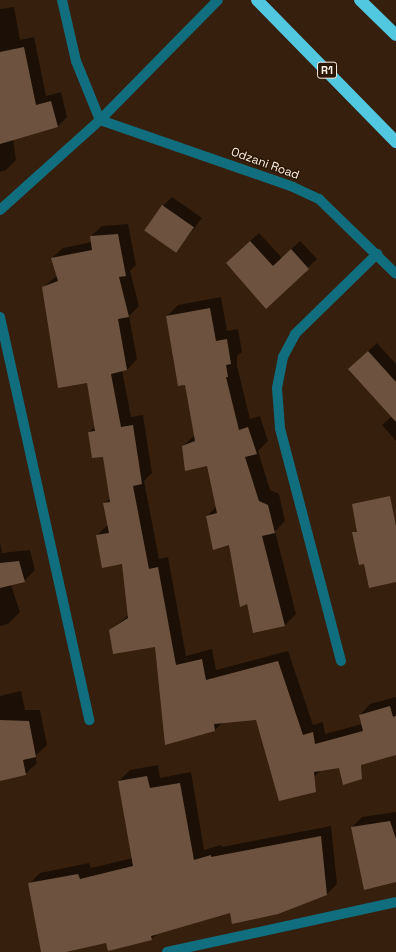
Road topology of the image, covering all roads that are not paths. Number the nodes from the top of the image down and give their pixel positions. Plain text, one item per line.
1 (62, 0) edge
2 (218, 0) edge
3 (257, 0) edge
4 (360, 0) edge
5 (396, 35) edge
6 (100, 120) junction
7 (396, 142) edge
8 (0, 210) edge
9 (377, 254) junction
10 (396, 274) edge
11 (0, 317) edge
12 (341, 661) dead end
13 (89, 720) dead end
14 (396, 902) edge
15 (190, 949) edge
16 (167, 952) edge

1 - 6 street
2 - 6 street
3 - 7 highway, R1
4 - 5 highway
6 - 8 street
6 - 9 street, Odzani Road
9 - 10 street, Odzani Road
9 - 12 street
11 - 13 street
14 - 15 street
15 - 16 street

